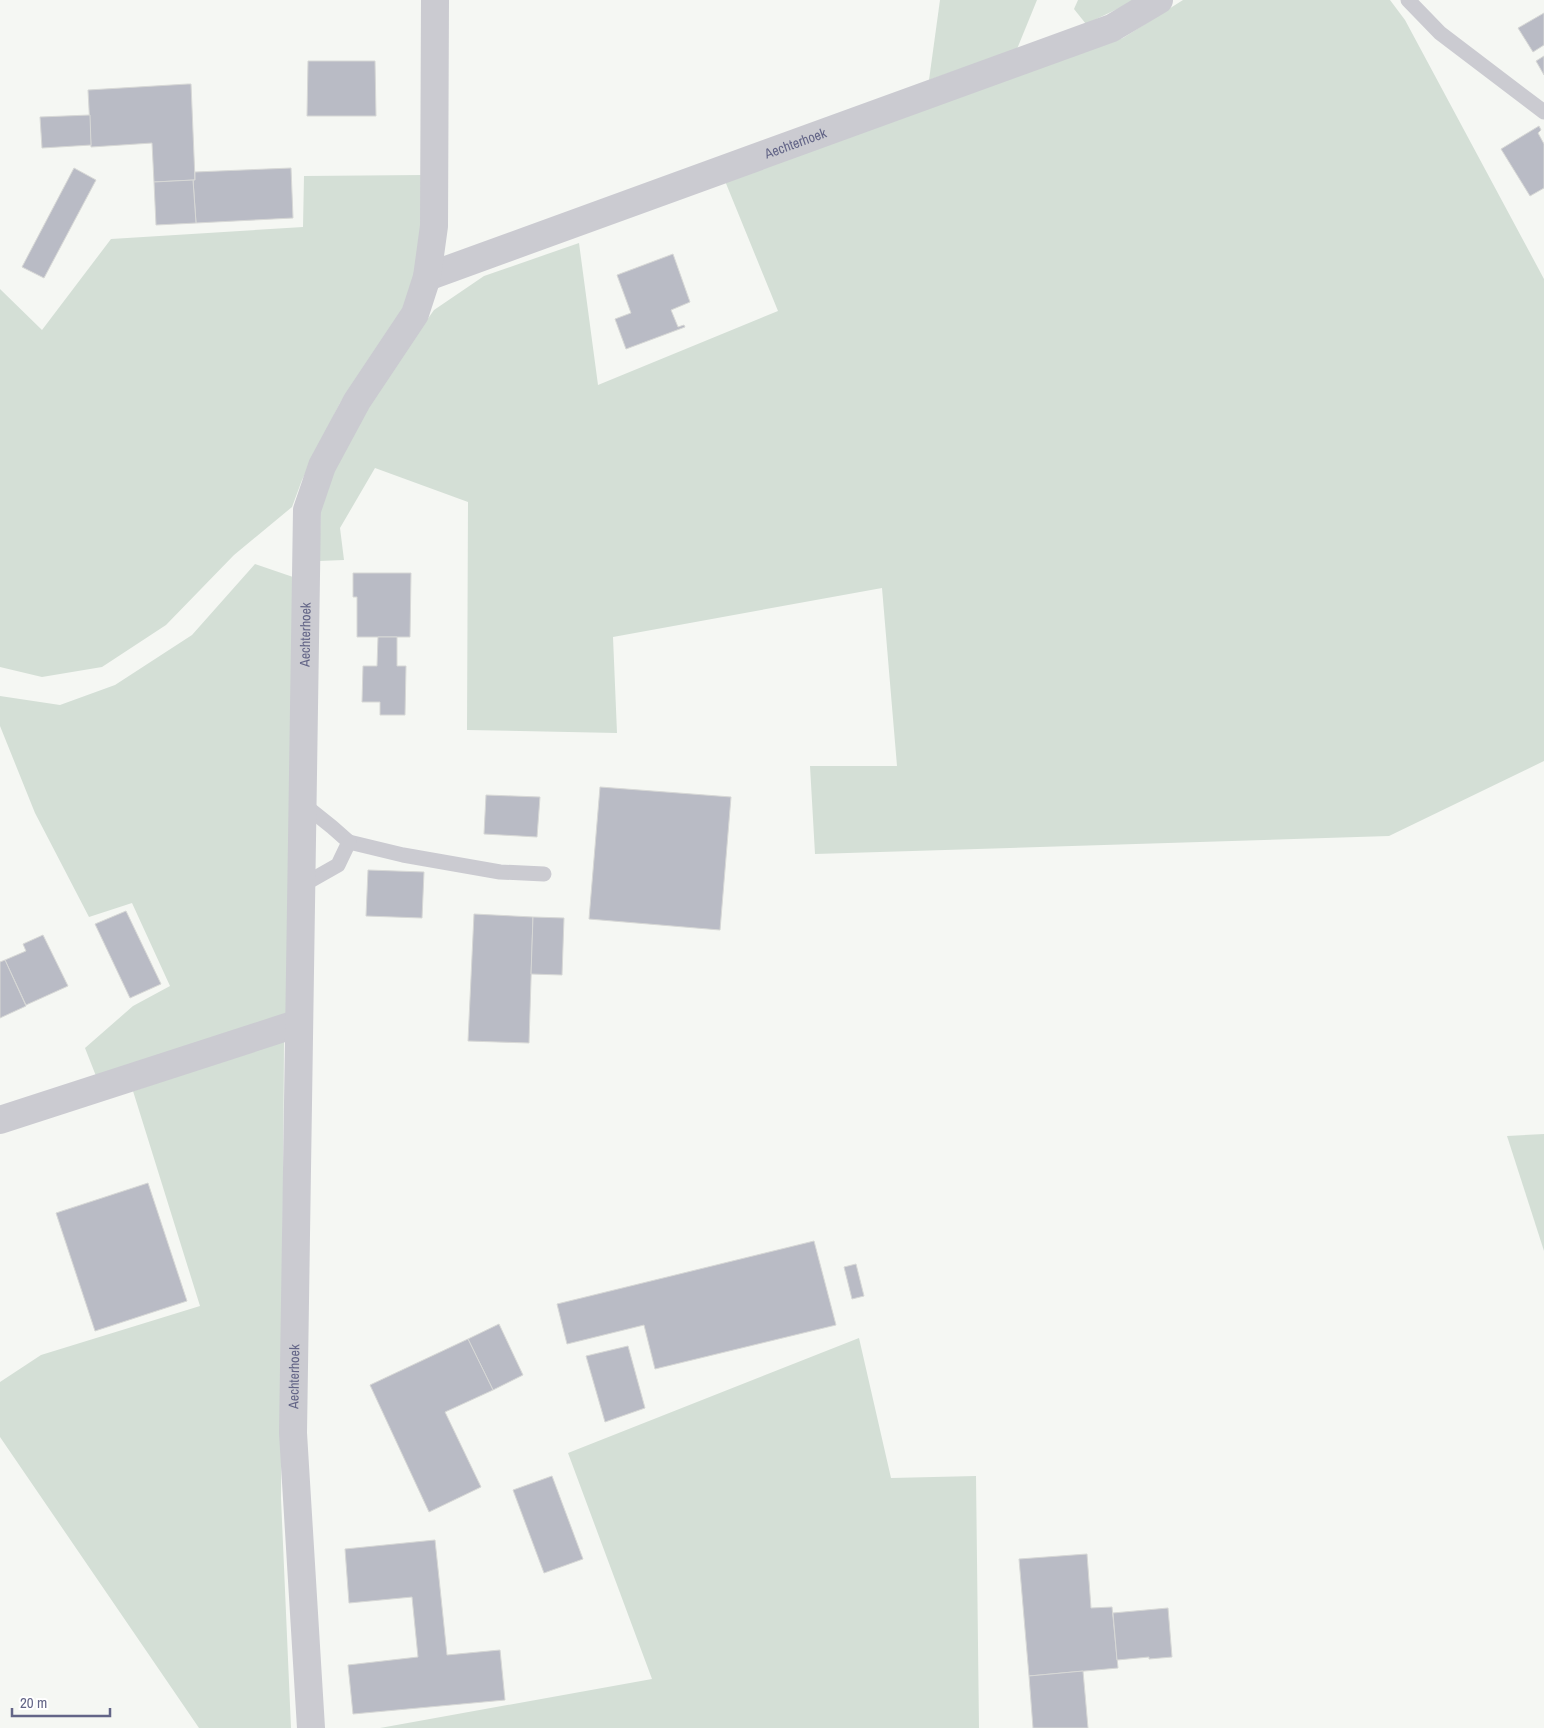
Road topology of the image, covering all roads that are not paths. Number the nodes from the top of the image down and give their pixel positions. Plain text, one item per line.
1 (435, 0) edge
2 (1159, 0) edge
3 (1408, 0) edge
4 (1544, 112) edge
5 (427, 277) junction
6 (302, 803) junction
7 (349, 842) junction
8 (544, 874) dead end
9 (301, 886) junction
10 (299, 1023) junction
11 (0, 1120) edge
12 (311, 1728) edge

1 - 5 street, Aechterhoek
2 - 5 street, Aechterhoek
3 - 4 lane
5 - 6 street, Aechterhoek
6 - 7 lane
6 - 9 street, Aechterhoek
7 - 8 lane
7 - 9 lane
9 - 10 street, Aechterhoek
10 - 11 street
10 - 12 street, Aechterhoek

